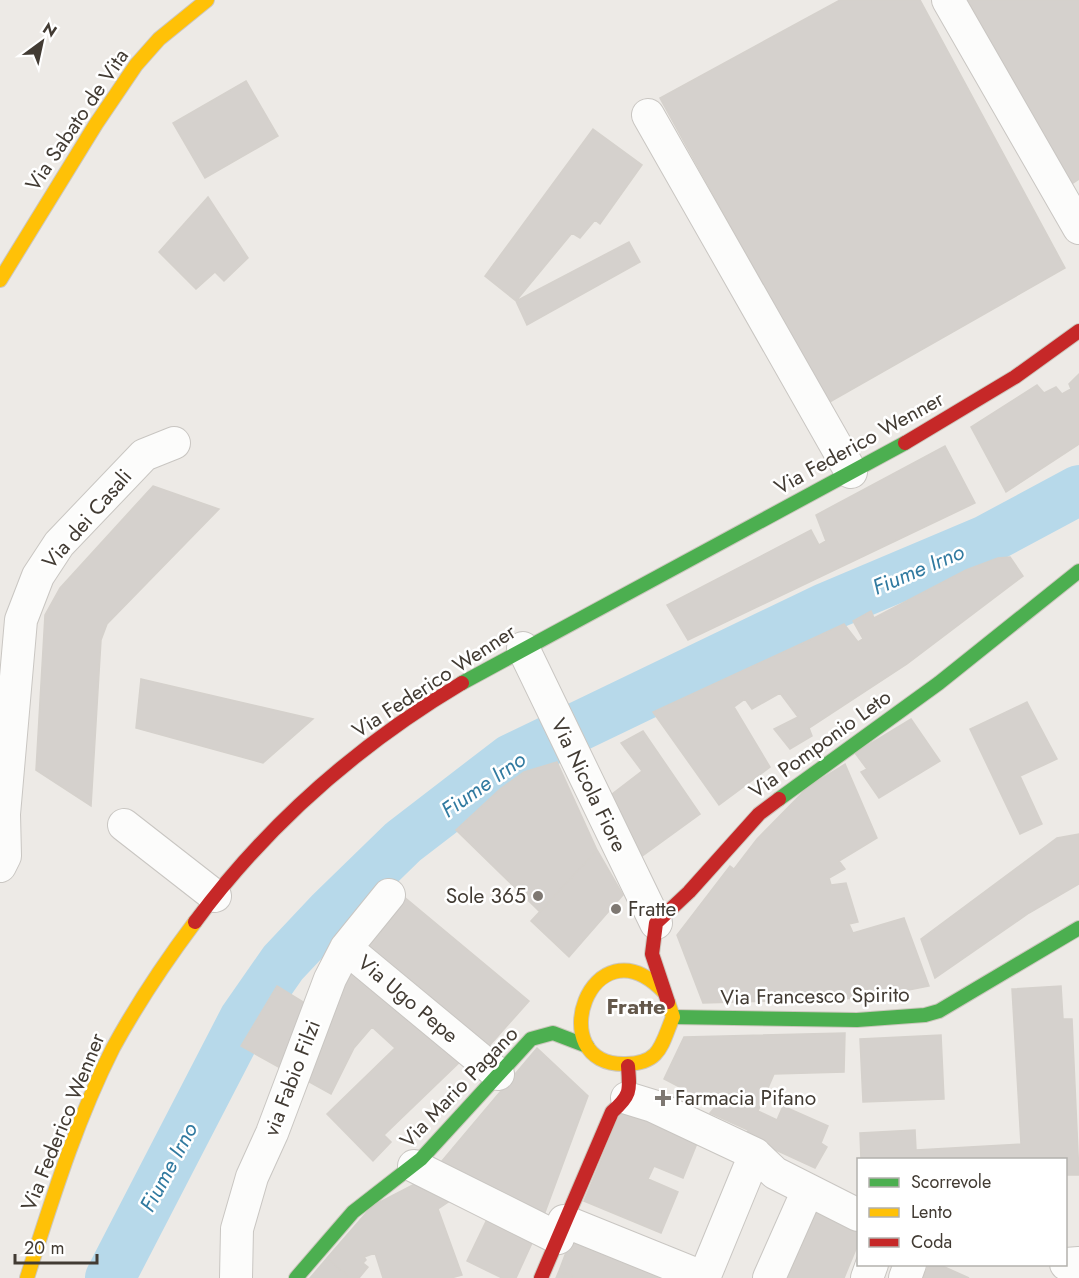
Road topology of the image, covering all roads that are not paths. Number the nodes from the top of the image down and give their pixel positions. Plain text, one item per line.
1 (207, 0) edge
2 (948, 0) edge
3 (648, 115) dead end
4 (1079, 228) edge
5 (0, 280) edge
6 (1079, 331) edge
7 (174, 443) dead end
8 (851, 472) junction
9 (1079, 571) edge
10 (523, 648) junction
11 (124, 825) dead end
12 (0, 866) edge
13 (389, 895) dead end
14 (215, 896) junction
15 (656, 923) junction
16 (1079, 928) edge
17 (346, 948) junction
18 (664, 992) junction
19 (673, 1017) junction
20 (587, 1046) junction
21 (628, 1066) junction
22 (498, 1074) junction
23 (627, 1098) junction
24 (755, 1154) junction
25 (414, 1166) junction
26 (808, 1190) junction
27 (857, 1214) edge
28 (561, 1229) junction
29 (27, 1278) edge
30 (236, 1278) edge
31 (296, 1278) edge
32 (541, 1278) edge
33 (705, 1278) edge
34 (769, 1278) edge

1 - 5 main road, Via Sabato de Vita
2 - 4 street
3 - 8 street
6 - 8 main road, Via Federico Wenner
7 - 12 street, Via dei Casali
8 - 10 main road, Via Federico Wenner
9 - 15 main road, Via Pomponio Leto
10 - 14 main road, Via Federico Wenner
10 - 15 street, Via Nicola Fiore
11 - 14 street
13 - 17 street, via Fabio Filzi
14 - 29 main road, Via Federico Wenner
15 - 18 main road
16 - 19 main road, Via Francesco Spirito
17 - 22 street, Via Ugo Pepe
17 - 30 street, via Fabio Filzi
18 - 19 main road
18 - 20 main road
19 - 21 main road
20 - 21 main road
20 - 22 main road, Via Mario Pagano
21 - 23 main road
22 - 25 main road, Via Mario Pagano
23 - 24 street
23 - 28 main road
24 - 26 street
24 - 33 street
25 - 28 street
25 - 31 main road, Via Mario Pagano
26 - 27 street
26 - 34 street
28 - 32 main road
28 - 33 street

